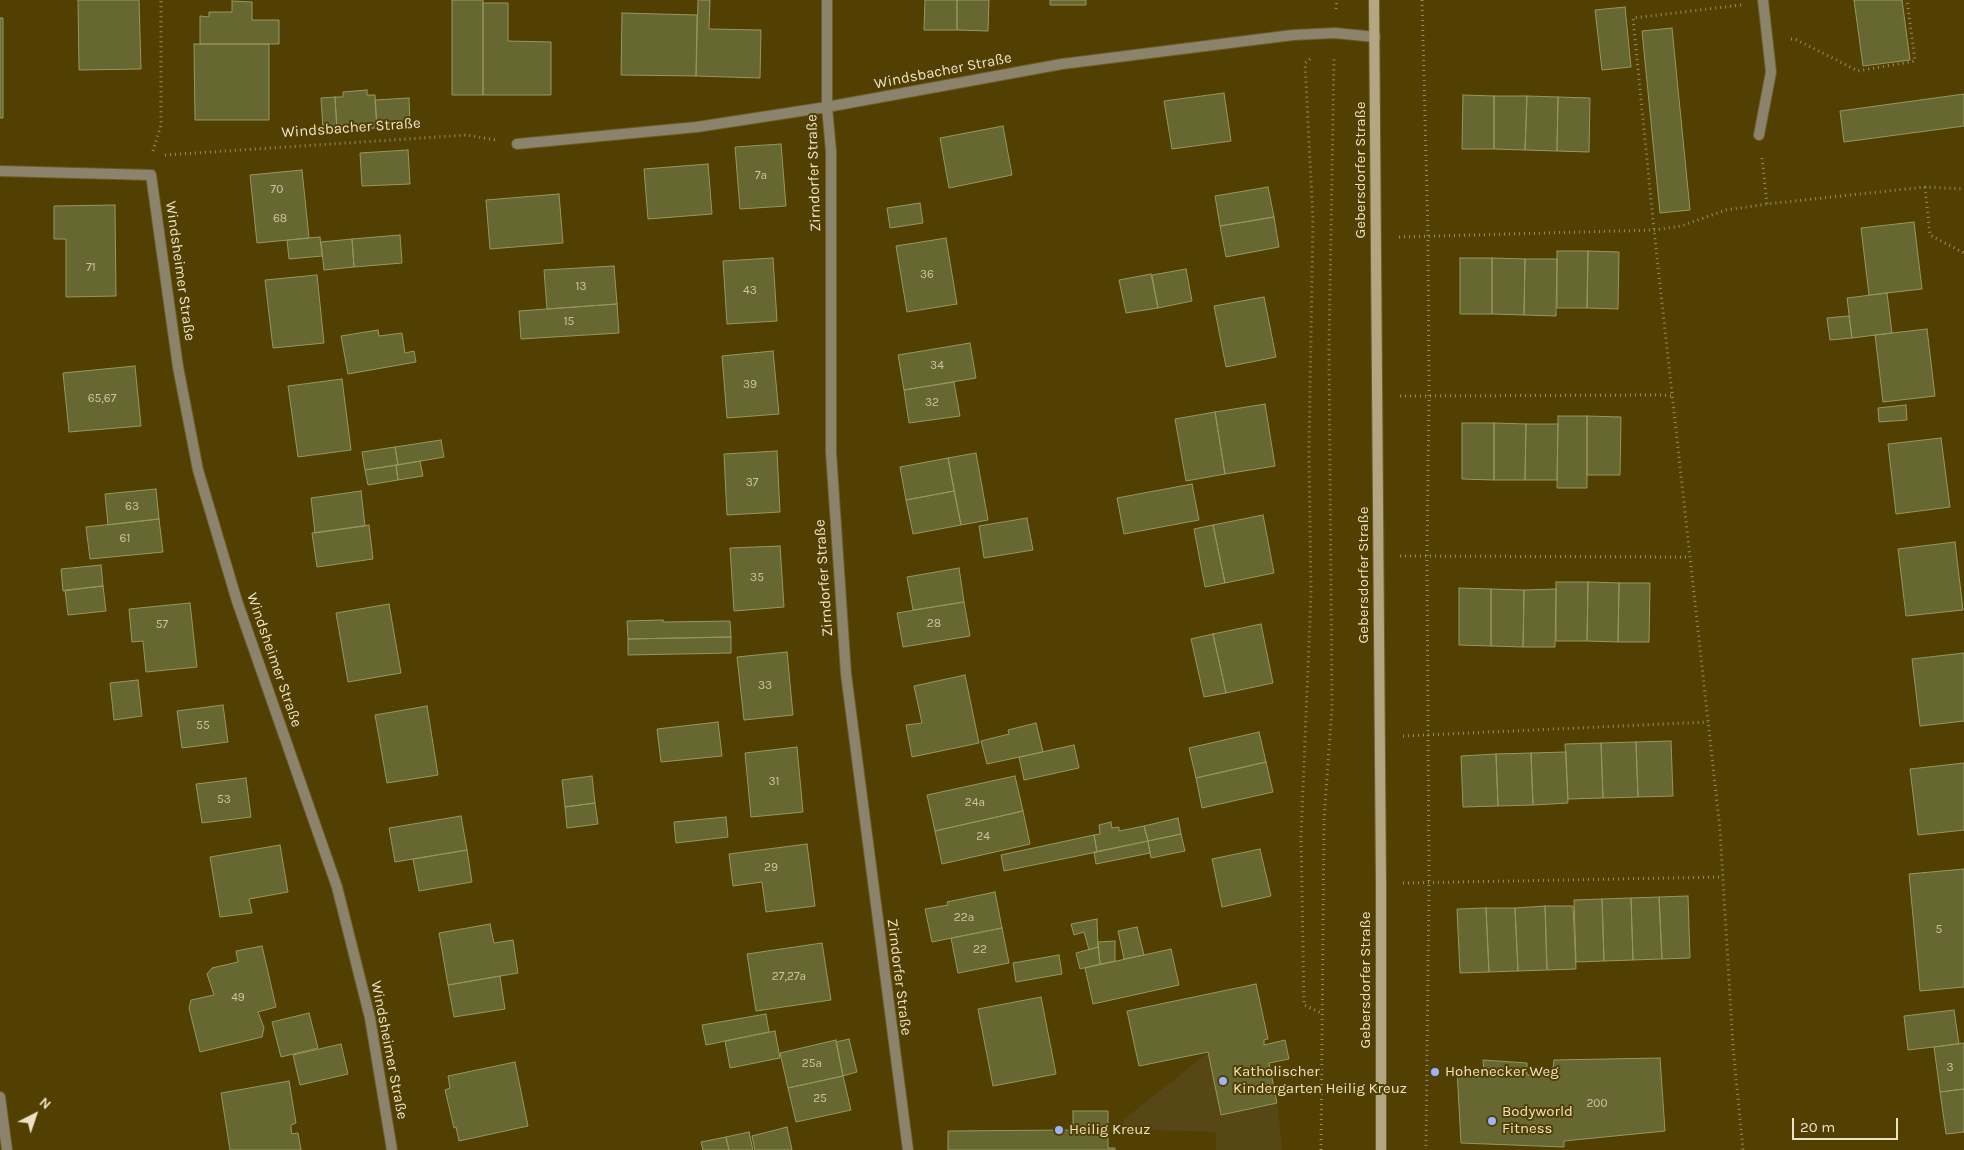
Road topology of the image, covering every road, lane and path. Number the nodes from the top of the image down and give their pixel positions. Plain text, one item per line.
1 (161, 0) edge
2 (827, 0) edge
3 (1374, 0) edge
4 (1422, 0) edge
5 (1907, 0) edge
6 (1764, 1) edge
7 (1906, 28) dead end
8 (1910, 28) junction
9 (1334, 33) junction
10 (1375, 37) junction
11 (1768, 38) junction
12 (827, 107) junction
13 (467, 135) dead end
14 (1759, 135) joint
15 (518, 144) dead end
16 (152, 156) junction
17 (0, 171) edge
18 (152, 175) junction
19 (1925, 187) junction
20 (1964, 189) edge
21 (1768, 204) junction
22 (1654, 230) junction
23 (1428, 236) junction
24 (1376, 238) junction
25 (1964, 253) edge
26 (1378, 396) junction
27 (1429, 396) junction
28 (1672, 396) junction
29 (1378, 556) junction
30 (1427, 556) junction
31 (1690, 557) junction
32 (1708, 722) junction
33 (1428, 735) junction
34 (1380, 737) junction
35 (1723, 877) junction
36 (1430, 882) junction
37 (1381, 884) junction
38 (1323, 1014) junction
39 (0, 1098) edge
40 (7, 1150) edge
41 (392, 1150) edge
42 (908, 1150) edge
43 (1321, 1150) edge
44 (1381, 1150) edge
45 (1426, 1150) edge
46 (1743, 1150) edge

1 - 16 path
2 - 12 street, Zirndorfer Straße
3 - 10 main road, Gebersdorfer Straße
4 - 23 path
5 - 8 path
6 - 11 street
6 - 22 path
7 - 8 path
8 - 11 path
9 - 10 street, Windsbacher Straße
9 - 12 street, Windsbacher Straße
9 - 38 path
9 - 38 path
10 - 24 main road, Gebersdorfer Straße
11 - 14 street
12 - 15 street, Windsbacher Straße
12 - 42 street, Zirndorfer Straße
13 - 16 path, Windsbacher Straße
14 - 21 path
16 - 18 path
17 - 18 street
18 - 41 street, Windsheimer Straße
19 - 20 path
19 - 21 path
19 - 25 path
21 - 22 path
22 - 23 path
22 - 28 path
23 - 24 path
23 - 27 path
24 - 26 main road, Gebersdorfer Straße
26 - 27 path
26 - 29 main road, Gebersdorfer Straße
27 - 28 path
27 - 30 path
28 - 31 path
29 - 30 path
29 - 34 main road, Gebersdorfer Straße
30 - 31 path
30 - 33 path
31 - 32 path
32 - 33 path
32 - 35 path
33 - 34 path
33 - 36 path
34 - 37 main road, Gebersdorfer Straße
35 - 36 path
35 - 46 path
36 - 37 path
36 - 45 path
37 - 44 main road, Gebersdorfer Straße
38 - 43 path
39 - 40 street

